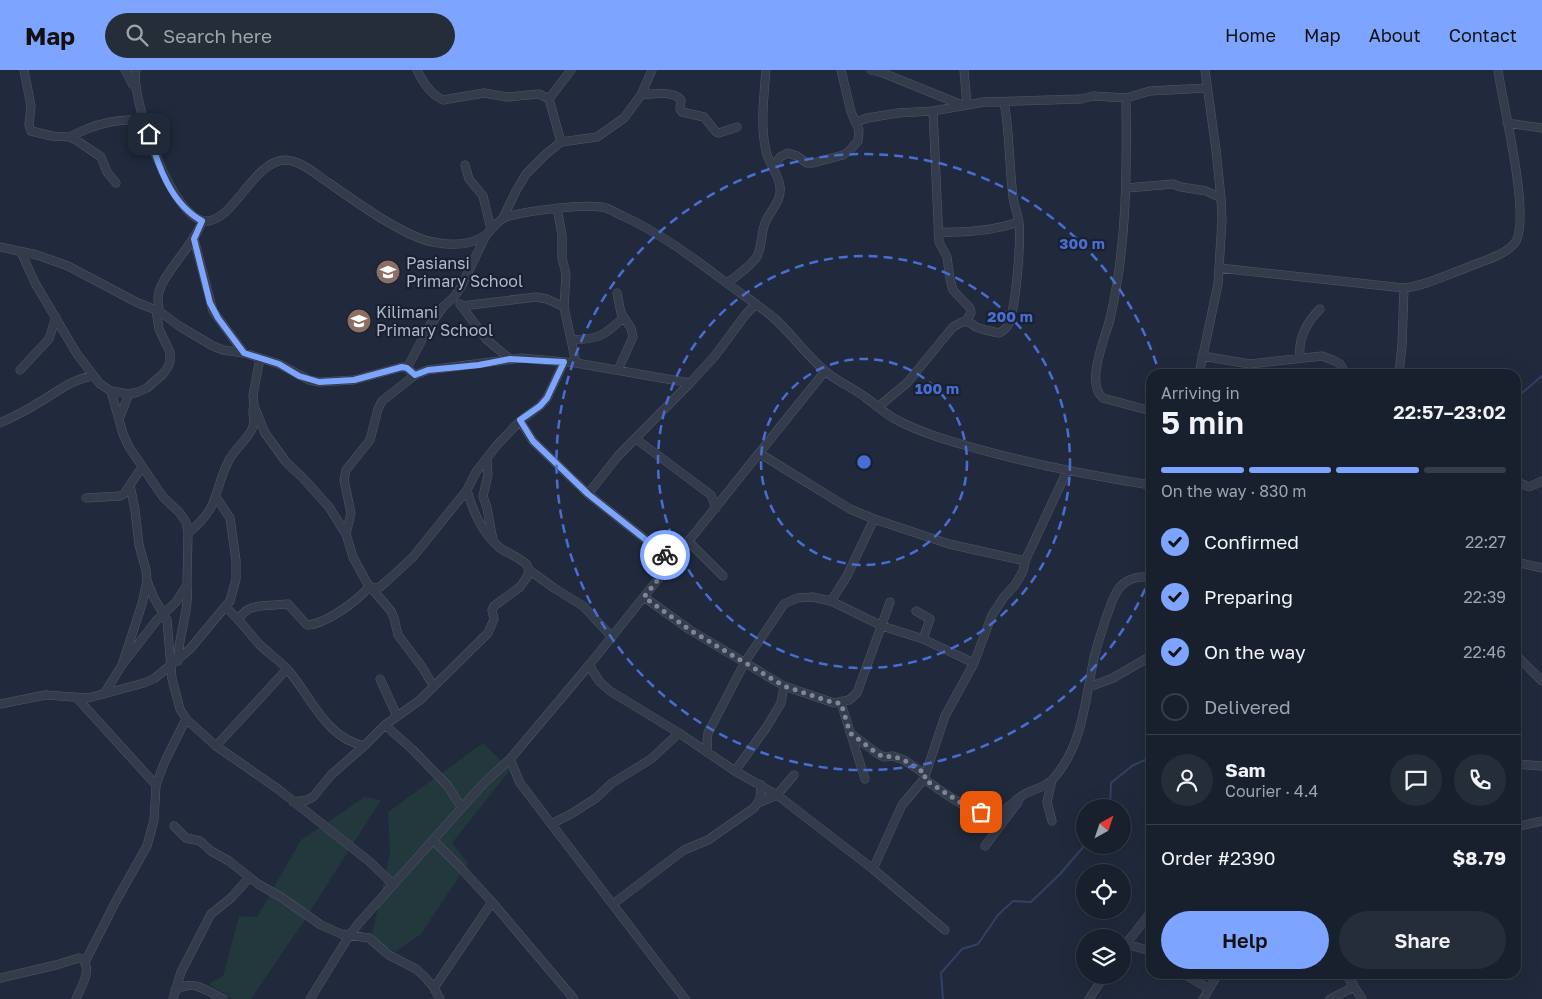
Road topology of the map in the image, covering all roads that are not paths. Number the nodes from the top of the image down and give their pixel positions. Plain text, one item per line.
1 (24, 70) edge
2 (125, 70) edge
3 (136, 70) edge
4 (417, 70) edge
5 (571, 70) edge
6 (652, 70) edge
7 (766, 70) edge
8 (842, 70) edge
9 (871, 70) edge
10 (964, 70) edge
11 (1204, 70) edge
12 (1498, 70) edge
13 (135, 88) junction
14 (1206, 88) junction
15 (641, 95) junction
16 (549, 98) junction
17 (1126, 98) junction
18 (1004, 102) junction
19 (964, 105) junction
20 (933, 111) junction
21 (145, 120) junction
22 (857, 122) junction
23 (1507, 123) junction
24 (738, 127) dead end
25 (1542, 128) edge
26 (70, 137) junction
27 (561, 142) junction
28 (466, 166) dead end
29 (774, 168) junction
30 (116, 183) dead end
31 (1127, 188) junction
32 (1221, 198) junction
33 (557, 208) junction
34 (503, 218) junction
35 (202, 221) junction
36 (1019, 222) junction
37 (488, 232) junction
38 (938, 232) junction
39 (194, 239) junction
40 (0, 247) edge
41 (21, 252) junction
42 (1219, 268) junction
43 (727, 283) junction
44 (1404, 288) junction
45 (618, 293) dead end
46 (454, 297) junction
47 (756, 304) junction
48 (462, 306) junction
49 (564, 307) junction
50 (1320, 309) dead end
51 (158, 310) junction
52 (56, 317) junction
53 (624, 317) junction
54 (965, 322) junction
55 (572, 340) junction
56 (244, 353) junction
57 (1202, 356) junction
58 (1300, 357) junction
59 (260, 358) junction
60 (510, 359) junction
61 (564, 362) junction
62 (576, 363) junction
63 (407, 368) junction
64 (1200, 369) edge
65 (1343, 369) edge
66 (1400, 369) edge
67 (20, 370) dead end
68 (618, 370) junction
69 (825, 371) junction
70 (415, 375) junction
71 (93, 376) junction
72 (690, 383) junction
73 (111, 391) junction
74 (129, 394) junction
75 (254, 406) junction
76 (878, 407) junction
77 (1146, 410) edge
78 (119, 419) junction
79 (520, 420) junction
80 (0, 423) edge
81 (636, 439) junction
82 (759, 453) junction
83 (487, 460) junction
84 (142, 467) junction
85 (1067, 471) junction
86 (1542, 481) edge
87 (1521, 483) edge
88 (130, 485) junction
89 (1146, 485) edge
90 (467, 490) junction
91 (588, 494) junction
92 (216, 497) junction
93 (86, 498) dead end
94 (716, 508) junction
95 (874, 519) junction
96 (188, 533) junction
97 (346, 534) junction
98 (494, 541) junction
99 (689, 542) junction
100 (673, 561) junction
101 (1025, 561) junction
102 (1521, 563) edge
103 (1542, 568) edge
104 (529, 570) junction
105 (723, 576) dead end
106 (1146, 576) edge
107 (146, 581) junction
108 (187, 585) junction
109 (370, 588) junction
110 (644, 597) junction
111 (831, 601) junction
112 (890, 602) dead end
113 (225, 608) junction
114 (916, 611) dead end
115 (164, 614) junction
116 (238, 620) junction
117 (882, 626) junction
118 (612, 637) junction
119 (924, 639) junction
120 (1146, 659) edge
121 (1521, 660) edge
122 (745, 662) junction
123 (174, 663) junction
124 (974, 663) junction
125 (590, 664) junction
126 (122, 665) junction
127 (287, 670) junction
128 (380, 679) dead end
129 (1542, 681) edge
130 (784, 686) junction
131 (434, 687) junction
132 (1089, 687) junction
133 (104, 694) junction
134 (78, 698) junction
135 (841, 703) junction
136 (0, 704) edge
137 (397, 716) junction
138 (186, 719) junction
139 (385, 725) junction
140 (679, 733) junction
141 (850, 733) junction
142 (216, 746) junction
143 (364, 746) junction
144 (708, 753) junction
145 (510, 759) junction
146 (1521, 764) edge
147 (1542, 766) edge
148 (735, 771) junction
149 (794, 775) dead end
150 (925, 777) junction
151 (865, 779) dead end
152 (1052, 780) junction
153 (156, 785) junction
154 (761, 786) junction
155 (777, 795) junction
156 (1024, 795) junction
157 (294, 802) junction
158 (758, 803) junction
159 (462, 808) junction
160 (1052, 821) dead end
161 (1542, 821) edge
162 (551, 824) junction
163 (174, 826) dead end
164 (1521, 826) edge
165 (433, 840) junction
166 (986, 846) dead end
167 (873, 869) junction
168 (249, 878) junction
169 (393, 884) junction
170 (492, 902) junction
171 (613, 904) junction
172 (1146, 918) edge
173 (945, 930) dead end
174 (349, 936) junction
175 (1131, 937) edge
176 (1131, 947) edge
177 (1146, 949) edge
178 (85, 962) junction
179 (0, 978) edge
180 (1192, 979) edge
181 (1215, 979) edge
182 (1350, 979) edge
183 (1099, 984) edge
184 (1353, 984) junction
185 (434, 988) junction
186 (1209, 989) junction
187 (175, 990) junction
188 (76, 999) edge
189 (172, 999) edge
190 (223, 999) edge
191 (310, 999) edge
192 (440, 999) edge
193 (574, 999) edge
194 (685, 999) edge
195 (1089, 999) edge
196 (1202, 999) edge
197 (1330, 999) edge
198 (1362, 999) edge

1 - 26 street
2 - 13 street
3 - 13 street
4 - 16 street
5 - 16 street
6 - 15 street
7 - 29 street
8 - 22 street
9 - 19 street
10 - 19 street
11 - 14 street
12 - 23 street
13 - 21 street
14 - 17 street
14 - 32 street
15 - 24 street
15 - 27 street
16 - 27 street
17 - 18 street
17 - 31 street
18 - 19 street
18 - 36 street
19 - 20 street
20 - 22 street
20 - 38 street
21 - 26 street
21 - 35 street
22 - 29 street
23 - 25 street
23 - 44 street
26 - 30 street
27 - 34 street
28 - 37 street
29 - 43 street
31 - 32 street
31 - 77 street
32 - 42 street
33 - 34 street
33 - 43 street
33 - 49 street
34 - 37 street
35 - 37 street
35 - 39 street
36 - 38 street
36 - 54 street
37 - 46 street
38 - 54 street
39 - 51 street
39 - 56 street
40 - 41 street
41 - 51 street
41 - 52 street
42 - 44 street
42 - 57 street
43 - 47 street
44 - 66 street
45 - 53 street
46 - 48 street
46 - 63 street
47 - 69 street
47 - 72 street
48 - 49 street
48 - 60 street
49 - 55 street
50 - 58 street
51 - 56 street
51 - 74 street
52 - 67 street
52 - 71 street
53 - 55 street
53 - 68 street
54 - 76 street
55 - 62 street
56 - 59 street
57 - 58 street
57 - 64 street
58 - 65 street
59 - 63 street
59 - 75 street
60 - 61 street
60 - 70 street
61 - 62 street
61 - 79 street
62 - 68 street
63 - 70 street
68 - 72 street
69 - 76 street
69 - 82 street
70 - 97 street
71 - 73 street
71 - 80 street
72 - 81 street
73 - 74 street
73 - 78 street
74 - 78 street
75 - 92 street
75 - 97 street
76 - 85 street
78 - 84 street
79 - 83 street
79 - 91 street
81 - 91 street
81 - 94 street
82 - 94 street
82 - 95 street
83 - 90 street
83 - 98 street
84 - 88 street
84 - 96 street
85 - 89 street
85 - 101 street
86 - 87 street
88 - 93 street
88 - 107 street
90 - 98 street
90 - 109 street
91 - 100 street
92 - 96 street
92 - 113 street
94 - 99 street
95 - 101 street
95 - 111 street
96 - 108 street
97 - 109 street
98 - 104 street
99 - 100 street
99 - 105 street
100 - 110 street
101 - 124 street
102 - 103 street
104 - 118 street
104 - 131 street
106 - 132 street
107 - 115 street
107 - 126 street
108 - 115 street
108 - 123 street
109 - 116 street
109 - 131 street
110 - 118 street
110 - 122 street
111 - 117 street
111 - 122 street
112 - 117 street
113 - 116 street
113 - 123 street
114 - 119 street
115 - 123 street
115 - 126 street
116 - 127 street
117 - 119 street
117 - 135 street
118 - 125 street
119 - 124 street
120 - 132 street
121 - 129 street
122 - 130 street
122 - 144 street
123 - 133 street
123 - 138 street
124 - 150 street
125 - 140 street
125 - 145 street
126 - 133 street
127 - 142 street
127 - 143 street
128 - 137 street
130 - 135 street
130 - 148 street
131 - 137 street
132 - 152 street
133 - 134 street
134 - 136 street
134 - 153 street
135 - 141 street
137 - 139 street
138 - 142 street
138 - 153 street
139 - 143 street
139 - 159 street
140 - 144 street
140 - 162 street
141 - 150 street
141 - 151 street
142 - 157 street
143 - 157 street
144 - 148 street
145 - 159 street
145 - 162 street
146 - 147 street
148 - 154 street
149 - 155 street
150 - 156 street
150 - 167 street
152 - 156 street
152 - 160 street
153 - 178 street
154 - 155 street
154 - 158 street
155 - 158 street
155 - 167 street
156 - 166 street
157 - 169 street
158 - 171 street
159 - 165 street
161 - 164 street
162 - 171 street
163 - 168 street
165 - 169 street
165 - 170 street
167 - 173 street
168 - 174 street
168 - 187 street
169 - 174 street
170 - 185 street
170 - 193 street
171 - 194 street
172 - 175 street
174 - 185 street
174 - 191 street
176 - 177 street
178 - 179 street
178 - 188 street
180 - 186 street
181 - 186 street
182 - 184 street
183 - 195 street
184 - 197 street
184 - 198 street
185 - 192 street
186 - 196 street
187 - 189 street
187 - 190 street

